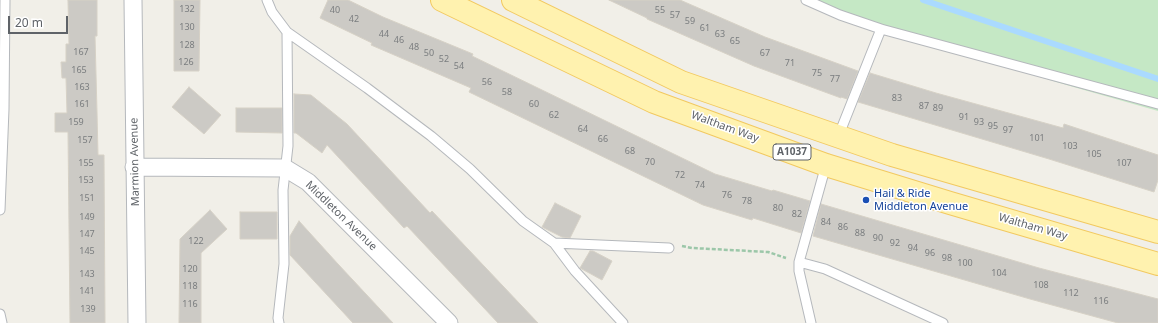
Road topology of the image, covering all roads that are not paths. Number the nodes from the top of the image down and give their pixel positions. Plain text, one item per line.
1 (4, 0) edge
2 (133, 0) edge
3 (267, 0) edge
4 (442, 0) edge
5 (513, 0) edge
6 (806, 0) edge
7 (881, 29) junction
8 (287, 32) junction
9 (635, 60) junction
10 (624, 86) junction
11 (1158, 104) edge
12 (838, 137) junction
13 (826, 165) junction
14 (134, 167) junction
15 (285, 168) junction
16 (959, 175) junction
17 (950, 203) junction
18 (0, 210) edge
19 (1158, 232) edge
20 (554, 243) junction
21 (669, 248) road end
22 (799, 262) junction
23 (1158, 264) edge
24 (0, 314) edge
25 (2, 323) edge
26 (137, 323) edge
27 (279, 323) edge
28 (448, 323) edge
29 (623, 323) edge
30 (811, 323) edge
31 (943, 323) edge

1 - 18 lane
2 - 14 street, Marmion Avenue
3 - 8 lane
4 - 10 main road, Waltham Way / A1037
5 - 9 main road, A1037
6 - 7 lane
7 - 11 lane
7 - 12 lane
8 - 15 lane
8 - 20 lane
9 - 10 main road
9 - 12 main road, A1037
10 - 13 main road, Waltham Way / A1037
12 - 16 main road, A1037
13 - 17 main road, Waltham Way / A1037
13 - 22 lane
14 - 15 street
14 - 26 street, Marmion Avenue
15 - 27 lane
15 - 28 street, Middleton Avenue
16 - 17 main road
16 - 19 main road, A1037
17 - 23 main road, Waltham Way / A1037
20 - 21 lane
20 - 29 lane
22 - 30 lane
22 - 31 lane
24 - 25 lane

